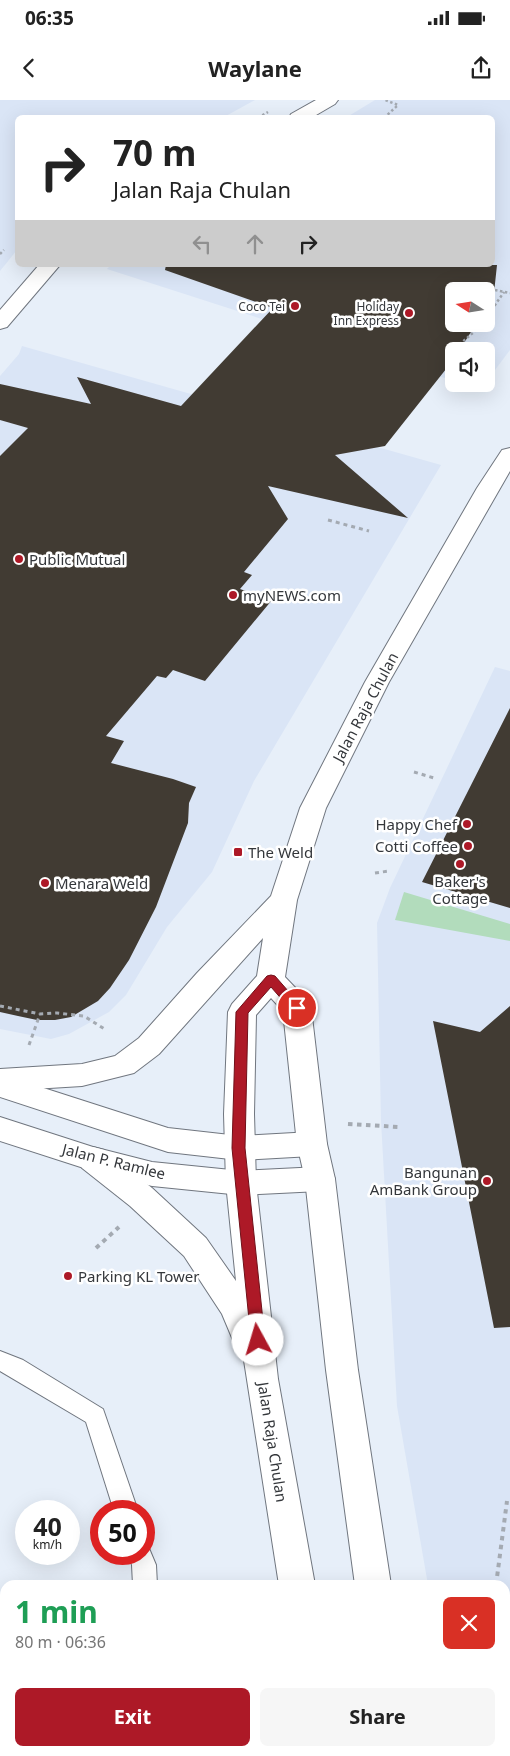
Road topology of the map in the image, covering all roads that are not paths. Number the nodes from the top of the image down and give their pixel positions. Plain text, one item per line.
1 (329, 100) edge
2 (302, 115) edge
3 (48, 267) edge
4 (0, 323) edge
5 (510, 455) edge
6 (284, 900) junction
7 (271, 980) junction
8 (0, 1080) edge
9 (0, 1085) edge
10 (0, 1130) edge
11 (312, 1144) junction
12 (239, 1148) junction
13 (93, 1159) junction
14 (320, 1178) junction
15 (241, 1183) junction
16 (0, 1362) edge
17 (262, 1379) junction
18 (122, 1500) edge
19 (144, 1565) edge
20 (145, 1580) edge
21 (296, 1580) edge
22 (372, 1580) edge

1 - 2 main road
3 - 4 main road
5 - 6 main road, Jalan Raja Chulan
6 - 7 main road, Jalan Raja Chulan
6 - 8 main road
7 - 11 main road
7 - 12 main road, Jalan Raja Chulan
9 - 12 main road
10 - 13 main road, Jalan P. Ramlee
11 - 12 main road
11 - 14 main road
12 - 15 main road, Jalan Raja Chulan
13 - 15 main road, Jalan P. Ramlee
13 - 17 main road
14 - 15 main road, Jalan P. Ramlee
14 - 22 main road
15 - 17 main road, Jalan Raja Chulan
16 - 18 lane
17 - 21 main road, Jalan Raja Chulan
19 - 20 lane

